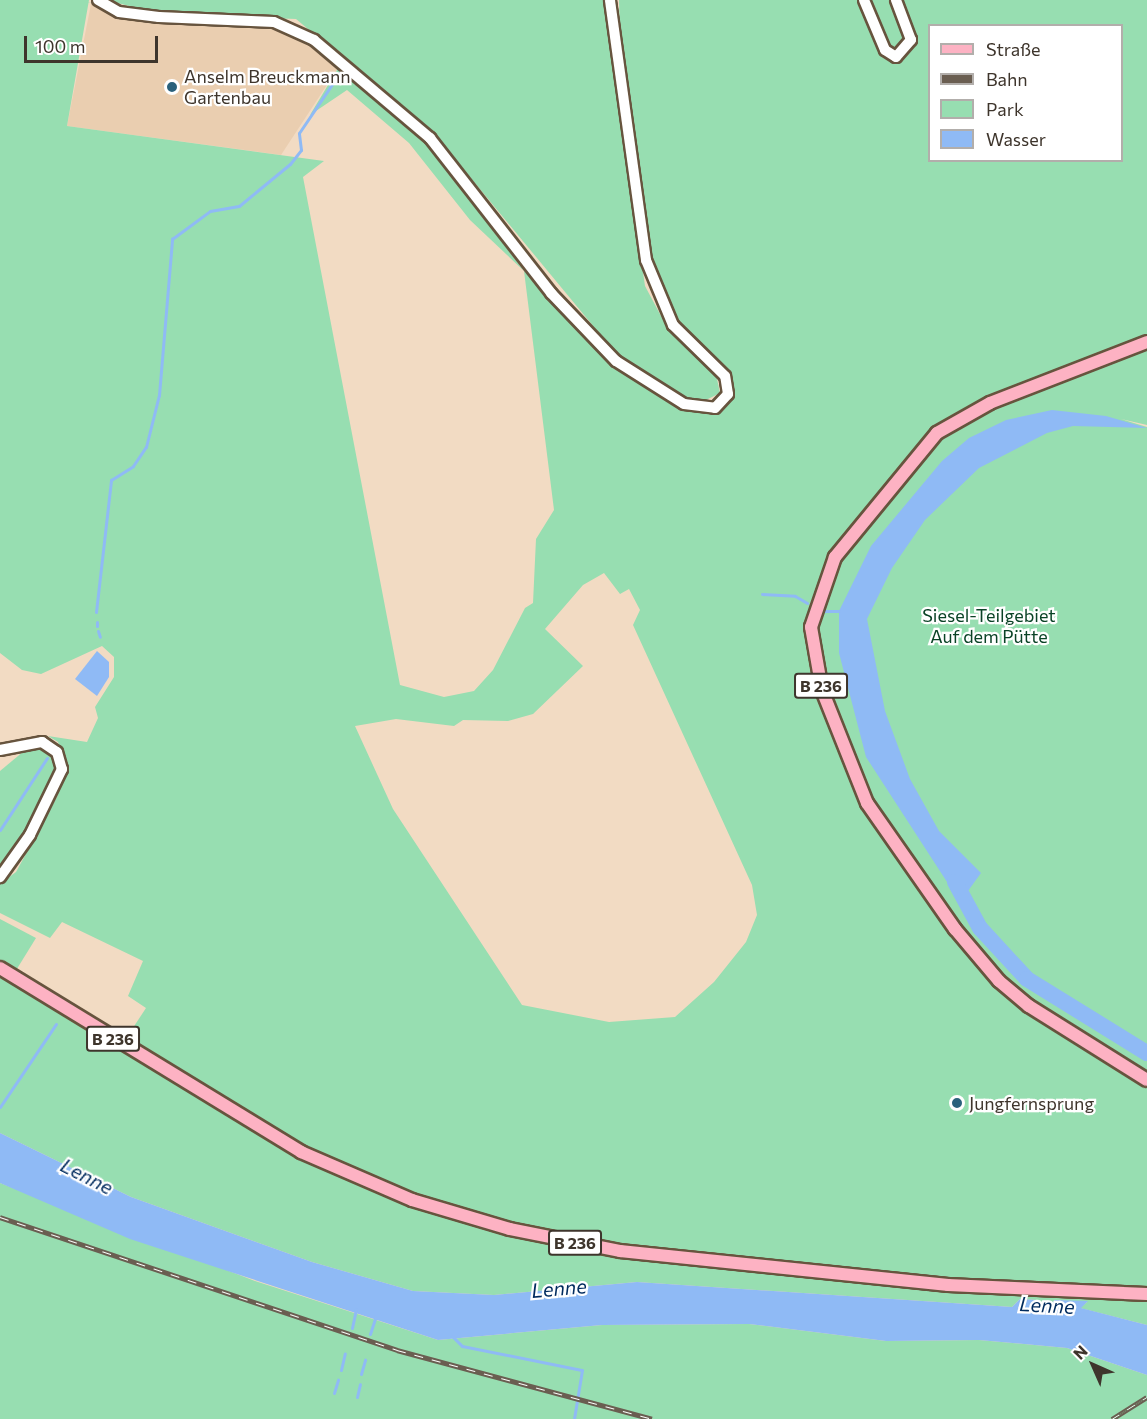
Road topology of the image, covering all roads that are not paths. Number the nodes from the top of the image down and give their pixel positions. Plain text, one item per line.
1 (98, 0) edge
2 (610, 0) edge
3 (864, 0) edge
4 (897, 0) edge
5 (1147, 342) edge
6 (0, 750) edge
7 (0, 878) edge
8 (0, 968) edge
9 (1147, 1080) edge
10 (1147, 1294) edge

1 - 2 main road
3 - 4 main road
5 - 9 main road, B 236
6 - 7 main road
8 - 10 main road, B 236

